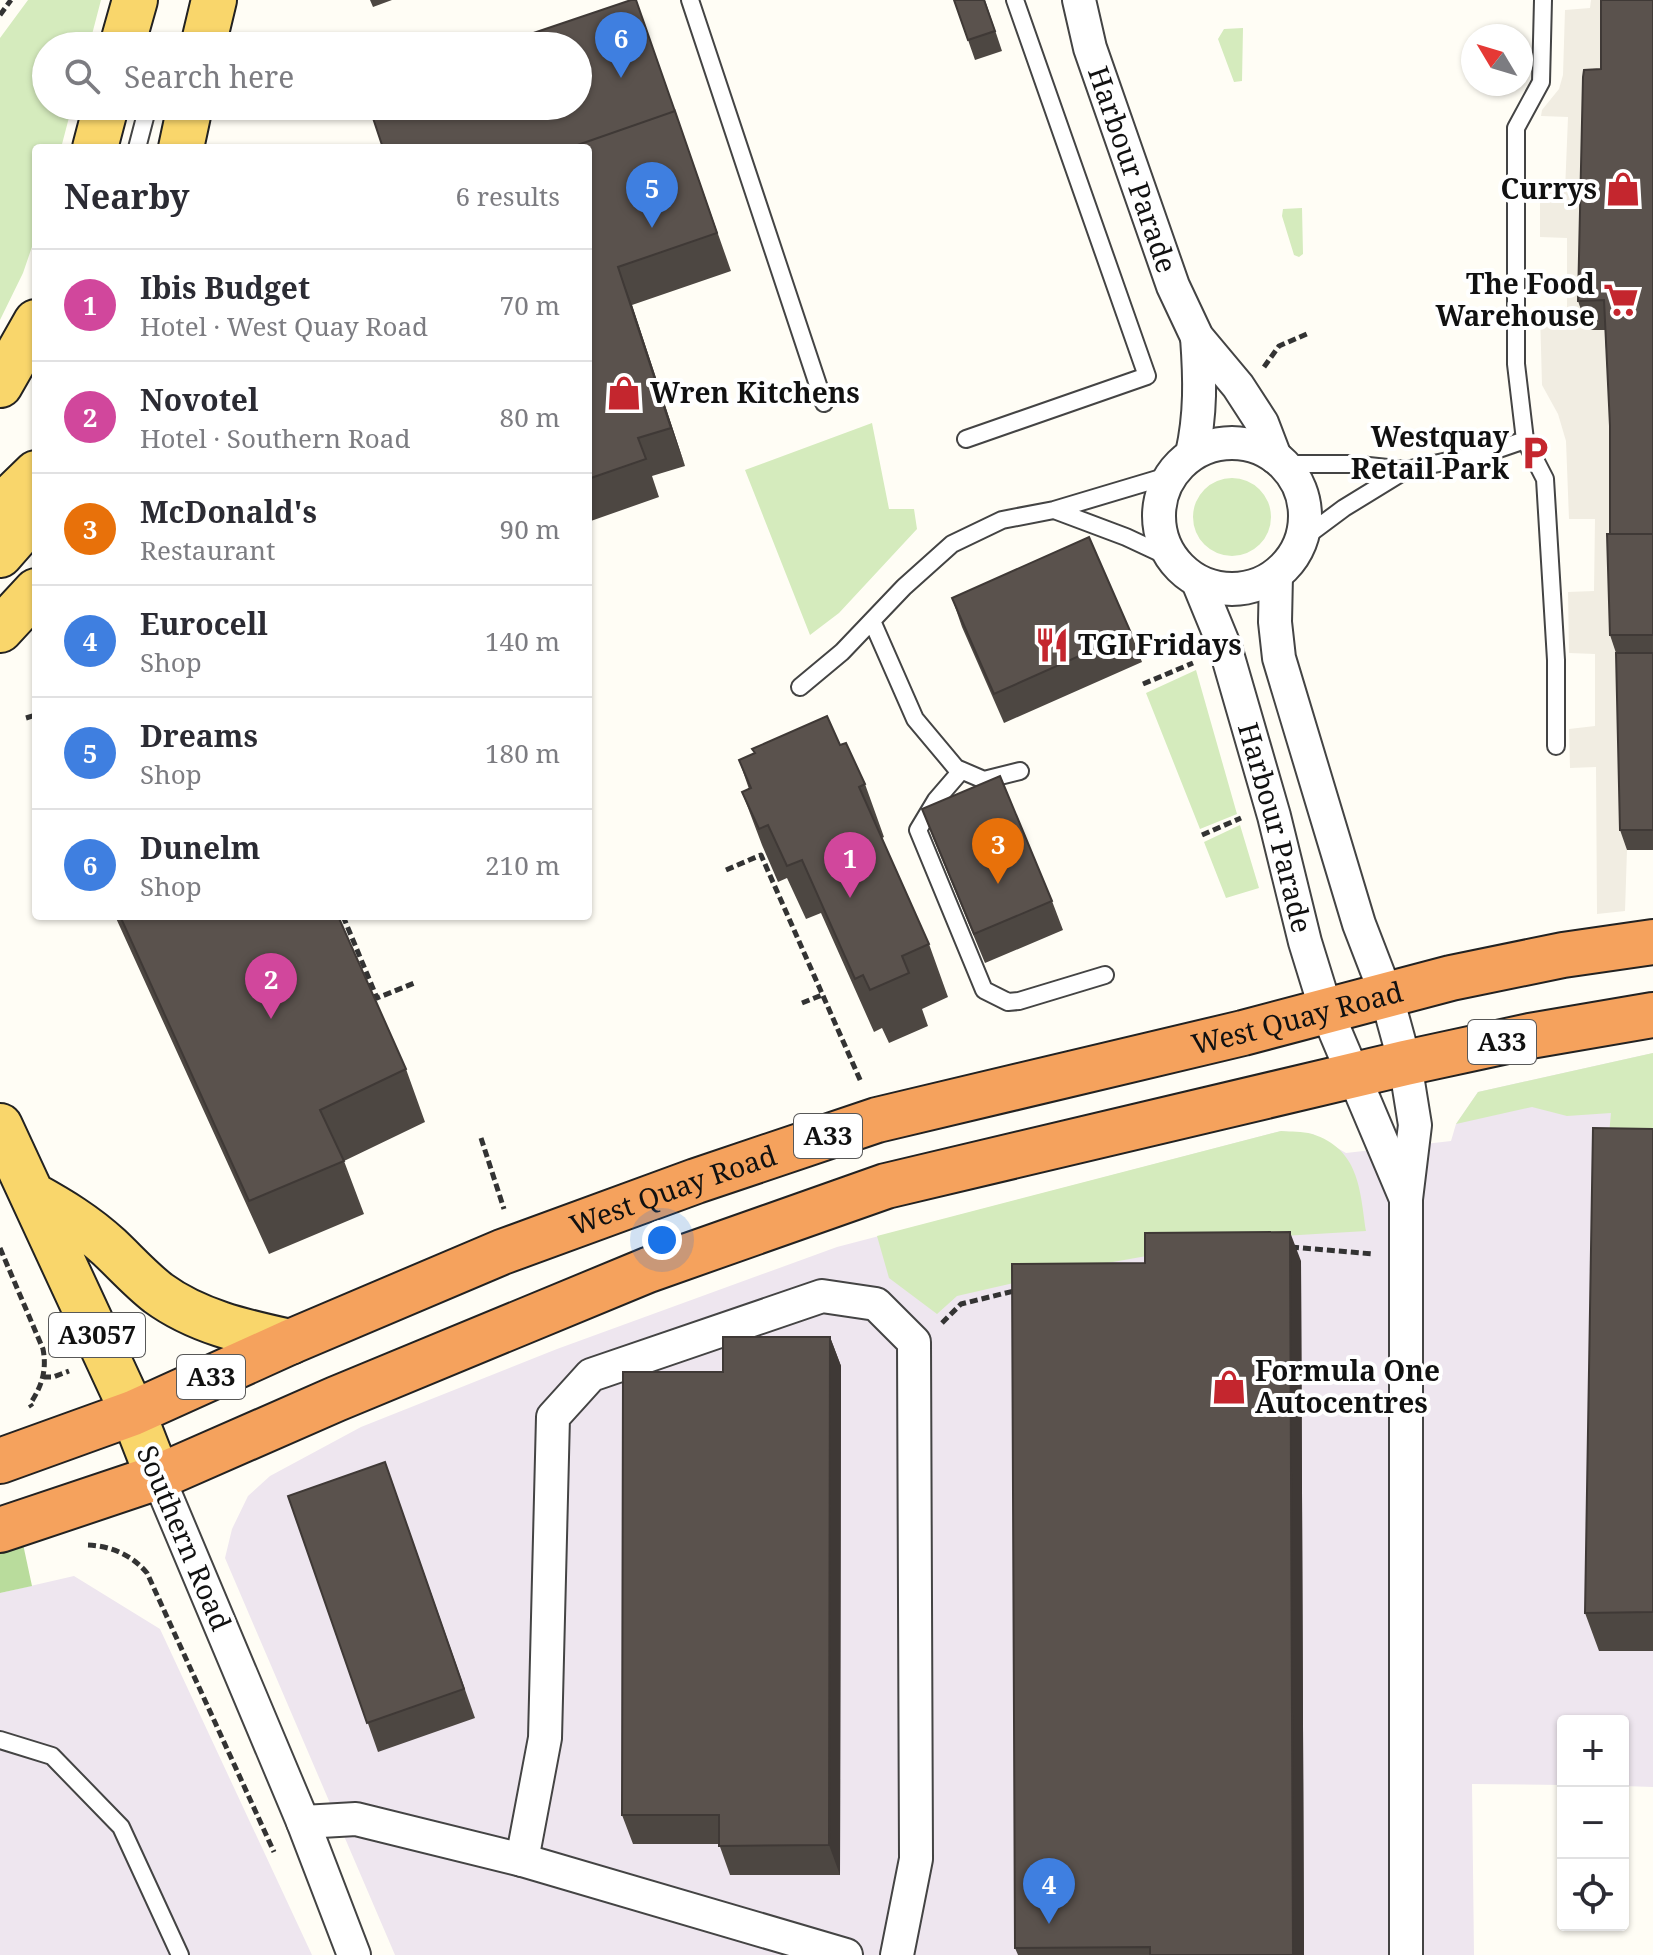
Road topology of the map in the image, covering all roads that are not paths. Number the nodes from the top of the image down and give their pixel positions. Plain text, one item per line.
1 (135, 0) edge
2 (214, 0) edge
3 (690, 0) edge
4 (1015, 0) edge
5 (1079, 0) edge
6 (1543, 0) edge
7 (126, 32) edge
8 (206, 32) edge
9 (102, 120) edge
10 (144, 120) edge
11 (187, 120) edge
12 (96, 144) edge
13 (138, 144) edge
14 (182, 144) edge
15 (32, 329) edge
16 (1197, 337) junction
17 (0, 385) edge
18 (824, 403) dead end
19 (966, 439) dead end
20 (1525, 440) junction
21 (1279, 461) junction
22 (1182, 464) junction
23 (1406, 470) junction
24 (32, 477) edge
25 (0, 508) edge
26 (1054, 510) junction
27 (32, 519) edge
28 (1301, 540) junction
29 (0, 555) edge
30 (1171, 558) junction
31 (1276, 575) junction
32 (1198, 582) junction
33 (32, 595) edge
34 (872, 621) junction
35 (0, 630) edge
36 (800, 687) dead end
37 (1556, 746) dead end
38 (961, 771) junction
39 (1020, 771) dead end
40 (1653, 942) edge
41 (1105, 975) dead end
42 (1386, 994) junction
43 (1326, 1010) junction
44 (1653, 1015) edge
45 (1405, 1063) junction
46 (1352, 1075) junction
47 (0, 1126) edge
48 (33, 1195) junction
49 (1406, 1199) junction
50 (290, 1342) junction
51 (133, 1413) junction
52 (0, 1461) edge
53 (158, 1477) junction
54 (0, 1530) edge
55 (0, 1740) edge
56 (303, 1822) junction
57 (522, 1860) junction
58 (180, 1955) edge
59 (354, 1955) edge
60 (846, 1955) edge
61 (897, 1955) edge
62 (1406, 1955) edge

1 - 7 main road
2 - 8 main road
3 - 18 lane
4 - 19 lane
5 - 16 street, Harbour Parade
6 - 20 lane
9 - 12 main road
10 - 13 lane
11 - 14 main road
15 - 17 main road
16 - 21 street, Harbour Parade
16 - 22 street, Harbour Parade
20 - 23 lane
20 - 37 lane
21 - 22 street
21 - 23 lane
21 - 28 street
22 - 26 lane
22 - 30 street
23 - 28 lane
24 - 25 main road
26 - 30 lane
26 - 34 lane
27 - 29 main road
28 - 31 street
30 - 32 street
31 - 32 street
31 - 42 street, Harbour Parade
32 - 43 street, Harbour Parade
33 - 35 main road
34 - 36 lane
34 - 38 lane
38 - 39 lane
38 - 41 lane
40 - 42 highway, West Quay Road / A33
42 - 43 highway, West Quay Road / A33
42 - 45 street, Harbour Parade
43 - 46 street, Harbour Parade
43 - 50 highway, West Quay Road / A33
44 - 45 highway, A33
45 - 46 highway, A33
45 - 49 street, Harbour Parade
46 - 49 street, Harbour Parade
46 - 53 highway, A33
47 - 48 main road, Southern Road / A3057
48 - 50 main road
48 - 51 main road, Southern Road / A3057
49 - 62 street, Harbour Parade
50 - 51 highway, West Quay Road / A33
51 - 52 highway, West Quay Road / A33
51 - 53 main road, Southern Road / A3057
53 - 54 highway, A33
53 - 56 street, Southern Road
55 - 58 lane
56 - 57 street
56 - 59 street, Southern Road
57 - 60 street
57 - 61 street

